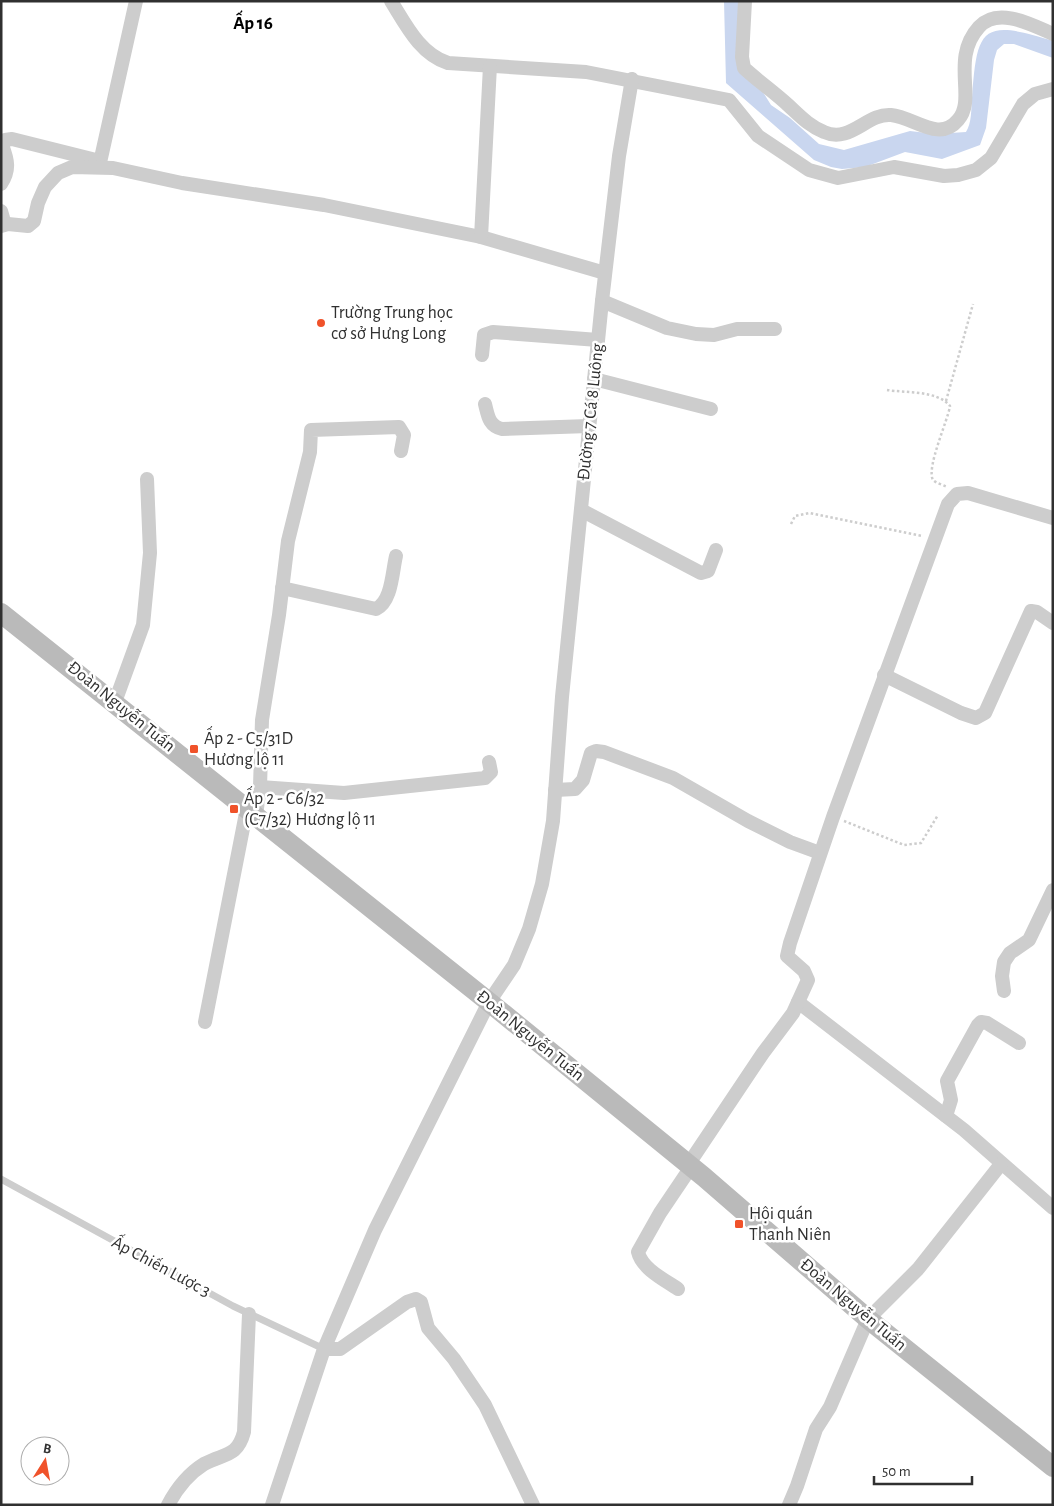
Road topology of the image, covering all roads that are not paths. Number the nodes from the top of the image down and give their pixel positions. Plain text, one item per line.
1 (136, 1) edge
2 (391, 1) edge
3 (745, 1) edge
4 (1053, 34) edge
5 (490, 66) junction
6 (632, 80) junction
7 (1053, 90) edge
8 (99, 164) junction
9 (1, 184) edge
10 (1, 211) edge
11 (1, 225) edge
12 (481, 237) junction
13 (606, 273) junction
14 (602, 302) junction
15 (775, 329) dead end
16 (598, 340) junction
17 (482, 355) dead end
18 (594, 379) junction
19 (485, 404) dead end
20 (711, 409) dead end
21 (589, 426) junction
22 (401, 451) dead end
23 (147, 478) dead end
24 (581, 510) junction
25 (1053, 518) edge
26 (716, 550) dead end
27 (396, 556) dead end
28 (282, 588) junction
29 (1, 613) edge
30 (1053, 623) edge
31 (884, 675) junction
32 (115, 702) junction
33 (489, 762) dead end
34 (260, 787) junction
35 (555, 790) junction
36 (252, 812) junction
37 (820, 853) junction
38 (1053, 890) edge
39 (1004, 991) dead end
40 (489, 1002) junction
41 (798, 1002) junction
42 (205, 1022) dead end
43 (1019, 1043) dead end
44 (946, 1116) junction
45 (1002, 1164) junction
46 (690, 1166) junction
47 (1, 1179) edge
48 (1053, 1208) edge
49 (678, 1289) dead end
50 (249, 1314) junction
51 (868, 1319) junction
52 (324, 1348) junction
53 (1053, 1467) edge
54 (168, 1505) edge
55 (272, 1505) edge
56 (533, 1505) edge
57 (789, 1505) edge

1 - 8 street
2 - 5 street
3 - 4 street
5 - 6 street
5 - 12 street
6 - 7 street
6 - 13 street, Đường 7 Cá 8 Luông
8 - 9 street
8 - 11 street
8 - 12 street
10 - 11 street
12 - 13 street
13 - 14 street, Đường 7 Cá 8 Luông
14 - 15 street
14 - 16 street, Đường 7 Cá 8 Luông
16 - 17 street
16 - 18 street, Đường 7 Cá 8 Luông
18 - 20 street
18 - 21 street, Đường 7 Cá 8 Luông
19 - 21 street
21 - 24 street, Đường 7 Cá 8 Luông
22 - 28 street
23 - 32 street
24 - 26 street
24 - 35 street, Đường 7 Cá 8 Luông
25 - 31 street
27 - 28 street
28 - 34 street
29 - 32 main road, Đoàn Nguyễn Tuấn
30 - 31 street
31 - 37 street
32 - 36 main road, Đoàn Nguyễn Tuấn
33 - 34 street
34 - 36 street
35 - 37 street
35 - 40 street, Đường 7 Cá 8 Luông
36 - 40 main road, Đoàn Nguyễn Tuấn
36 - 42 street
37 - 41 street
38 - 39 street
40 - 46 main road, Đoàn Nguyễn Tuấn
40 - 52 street, Đường 7 Cá 8 Luông
41 - 44 street
41 - 46 street
43 - 44 street
44 - 45 street
45 - 48 street
45 - 51 street
46 - 49 street
46 - 51 main road, Đoàn Nguyễn Tuấn
47 - 50 lane, Ấp Chiến Lược 3
50 - 52 lane, Ấp Chiến Lược 3
50 - 54 street
51 - 53 main road, Đoàn Nguyễn Tuấn
51 - 57 street
52 - 55 street, Đường 7 Cá 8 Luông
52 - 56 street

